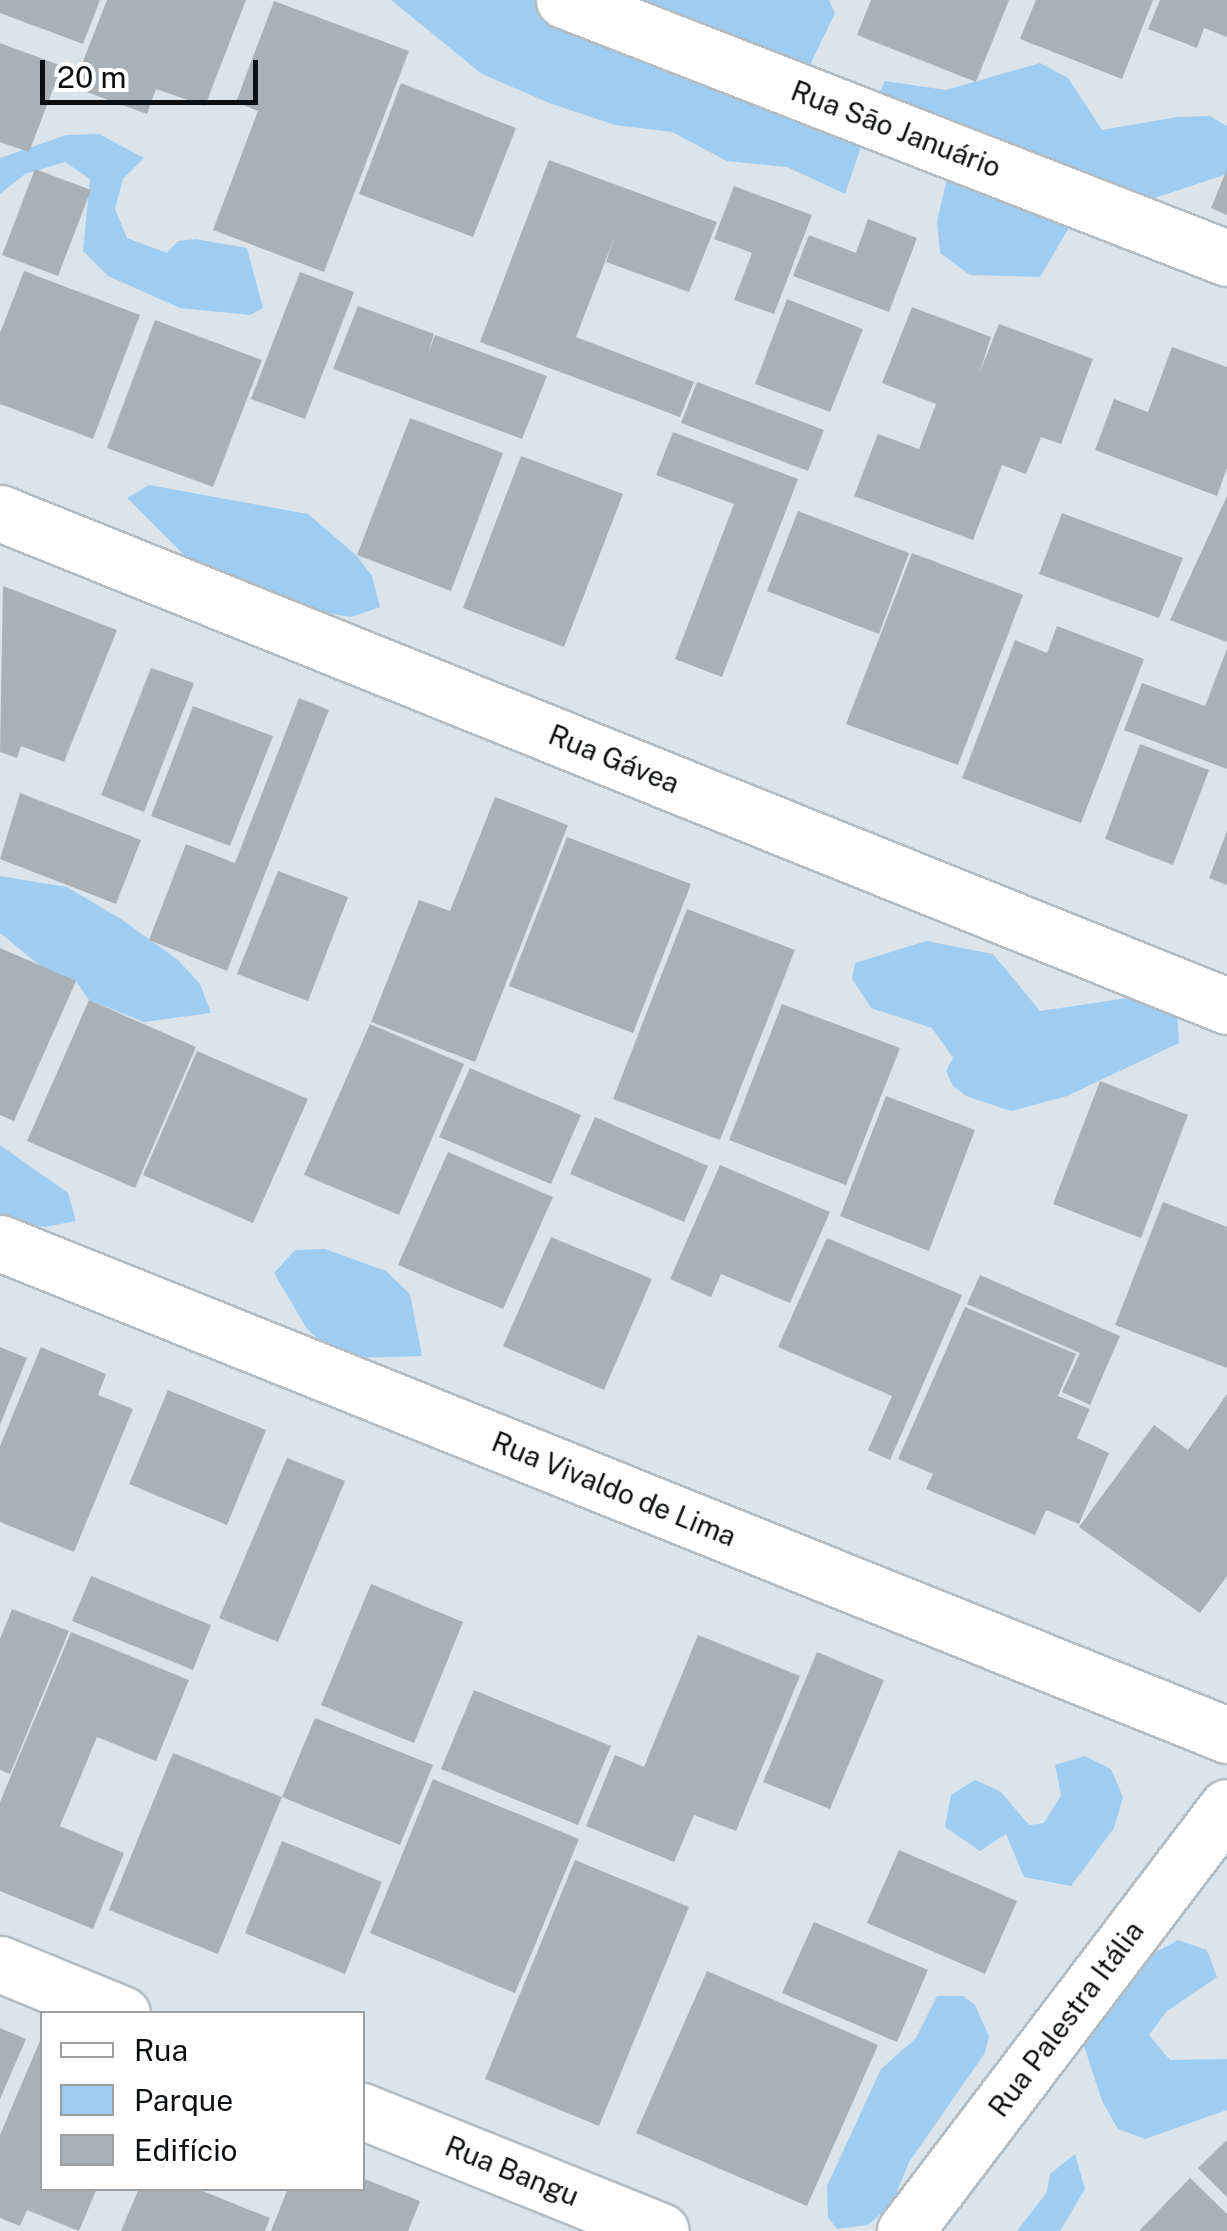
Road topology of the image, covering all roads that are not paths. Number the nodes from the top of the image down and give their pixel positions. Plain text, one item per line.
1 (564, 0) edge
2 (1227, 258) edge
3 (0, 512) edge
4 (1227, 1006) edge
5 (0, 1243) edge
6 (1227, 1736) edge
7 (1227, 1807) edge
8 (0, 1964) edge
9 (115, 2011) edge
10 (365, 2111) edge
11 (660, 2231) edge
12 (905, 2231) edge

1 - 2 street, Rua São Januário
3 - 4 street, Rua Gávea
5 - 6 street, Rua Vivaldo de Lima
7 - 12 street, Rua Palestra Itália
8 - 9 street
10 - 11 street, Rua Bangu

